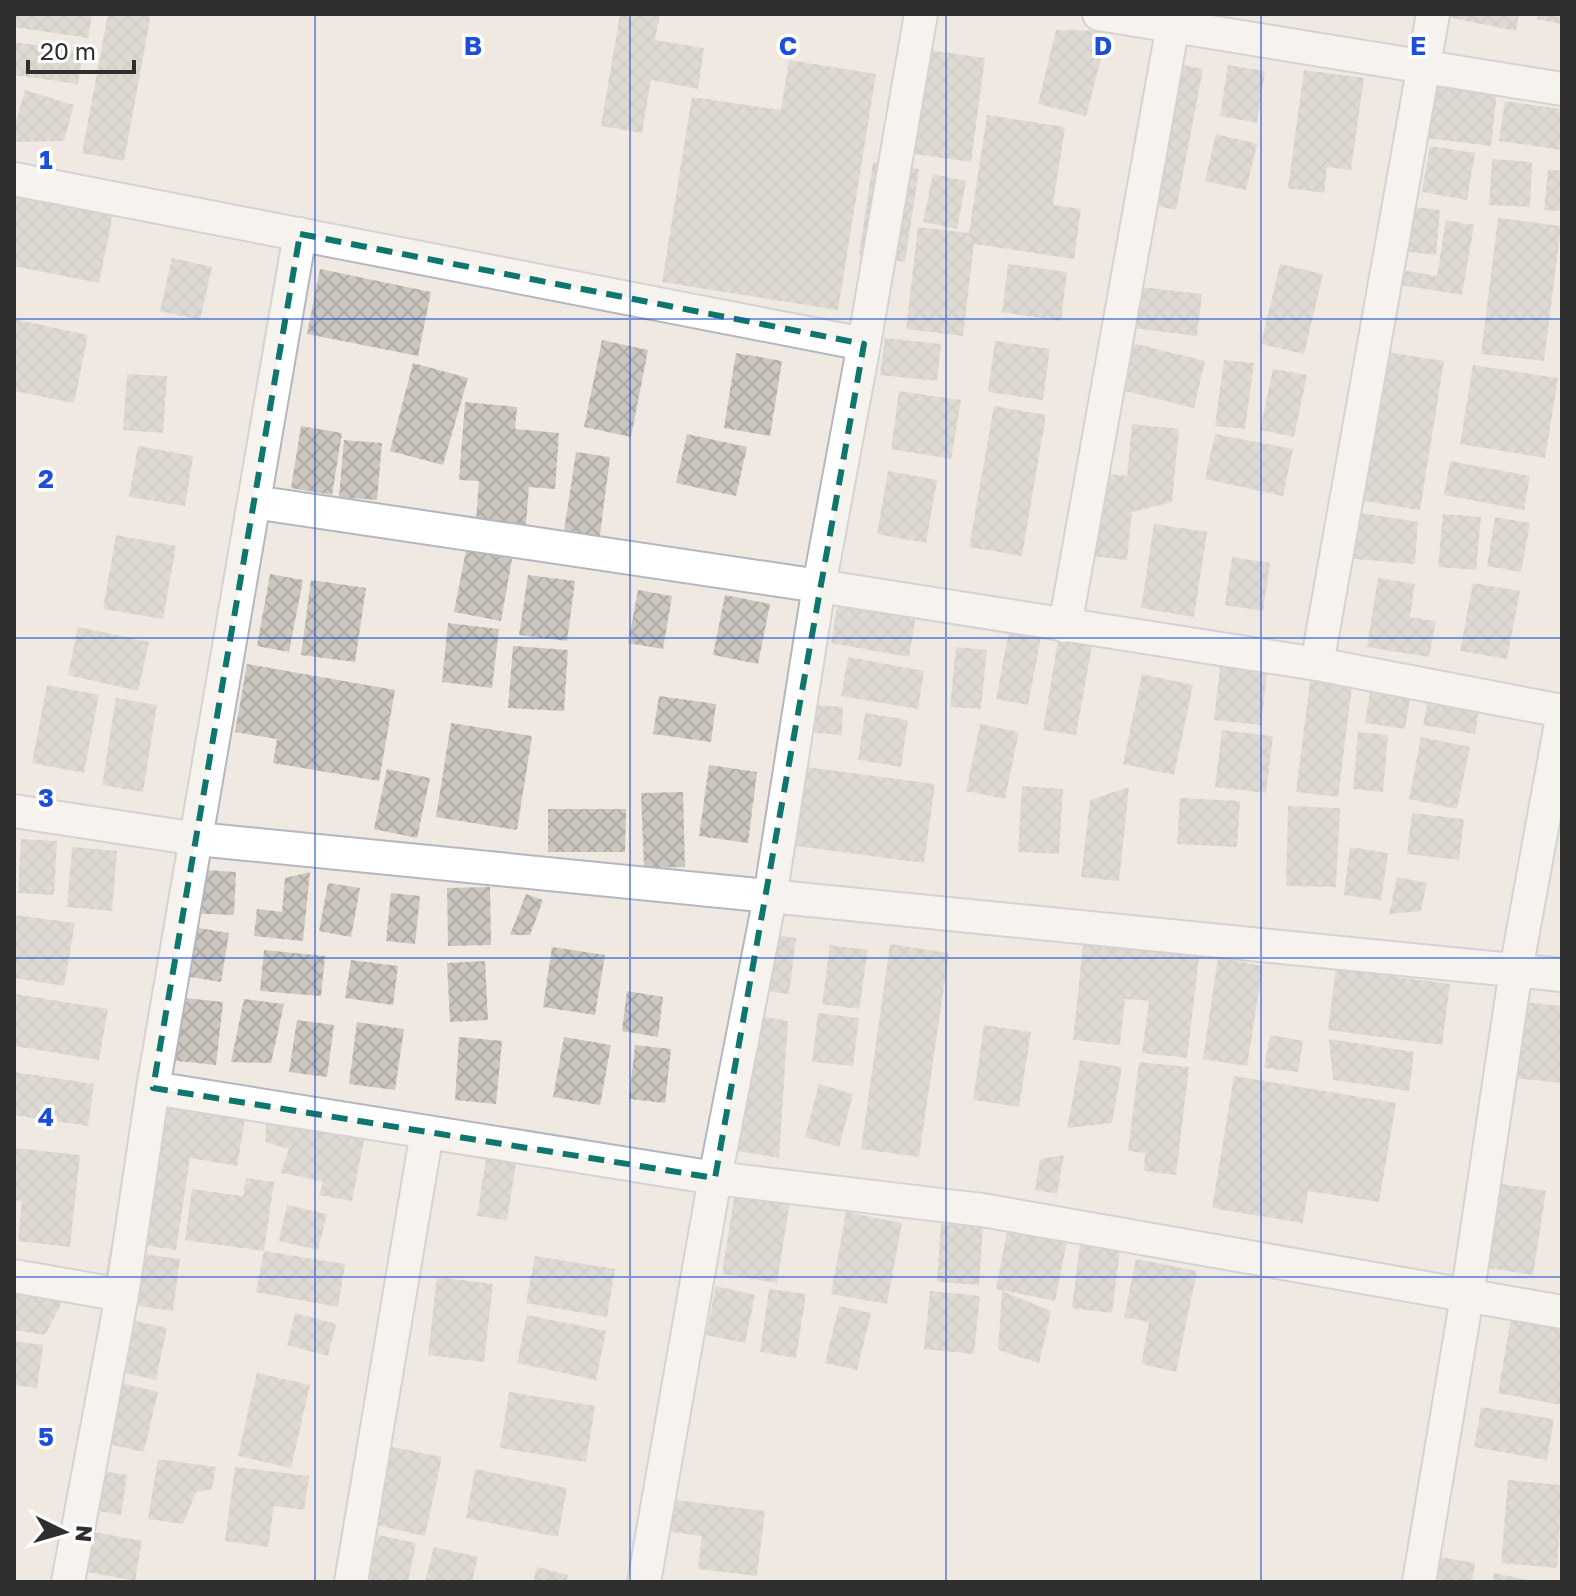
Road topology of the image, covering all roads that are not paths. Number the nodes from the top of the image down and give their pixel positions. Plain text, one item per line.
1 (921, 14) edge
2 (1099, 14) edge
3 (1433, 14) edge
4 (1174, 20) edge
5 (1424, 66) junction
6 (1562, 89) edge
7 (14, 179) edge
8 (300, 234) junction
9 (864, 344) junction
10 (254, 502) junction
11 (819, 586) junction
12 (1065, 626) junction
13 (1317, 664) junction
14 (1562, 711) edge
15 (1562, 718) edge
16 (14, 811) edge
17 (197, 839) junction
18 (770, 897) junction
19 (1516, 970) junction
20 (1562, 975) edge
21 (153, 1088) junction
22 (427, 1132) junction
23 (715, 1178) junction
24 (14, 1276) edge
25 (122, 1295) junction
26 (1467, 1297) junction
27 (1562, 1312) edge
28 (68, 1582) edge
29 (351, 1582) edge
30 (644, 1582) edge
31 (1419, 1582) edge

1 - 9 street
2 - 4 street
3 - 5 street
4 - 5 street
4 - 12 street
5 - 6 street
5 - 13 street
7 - 8 street
8 - 9 street
8 - 10 street
9 - 11 street
10 - 11 street
10 - 17 street
11 - 12 street
11 - 18 street
12 - 13 street
13 - 14 street
15 - 19 street
16 - 17 street
17 - 18 street
17 - 21 street
18 - 19 street
18 - 23 street
19 - 20 street
19 - 26 street
21 - 22 street
21 - 25 street
22 - 23 street
22 - 29 street
23 - 26 street
23 - 30 street
24 - 25 street
25 - 28 street
26 - 27 street
26 - 31 street

